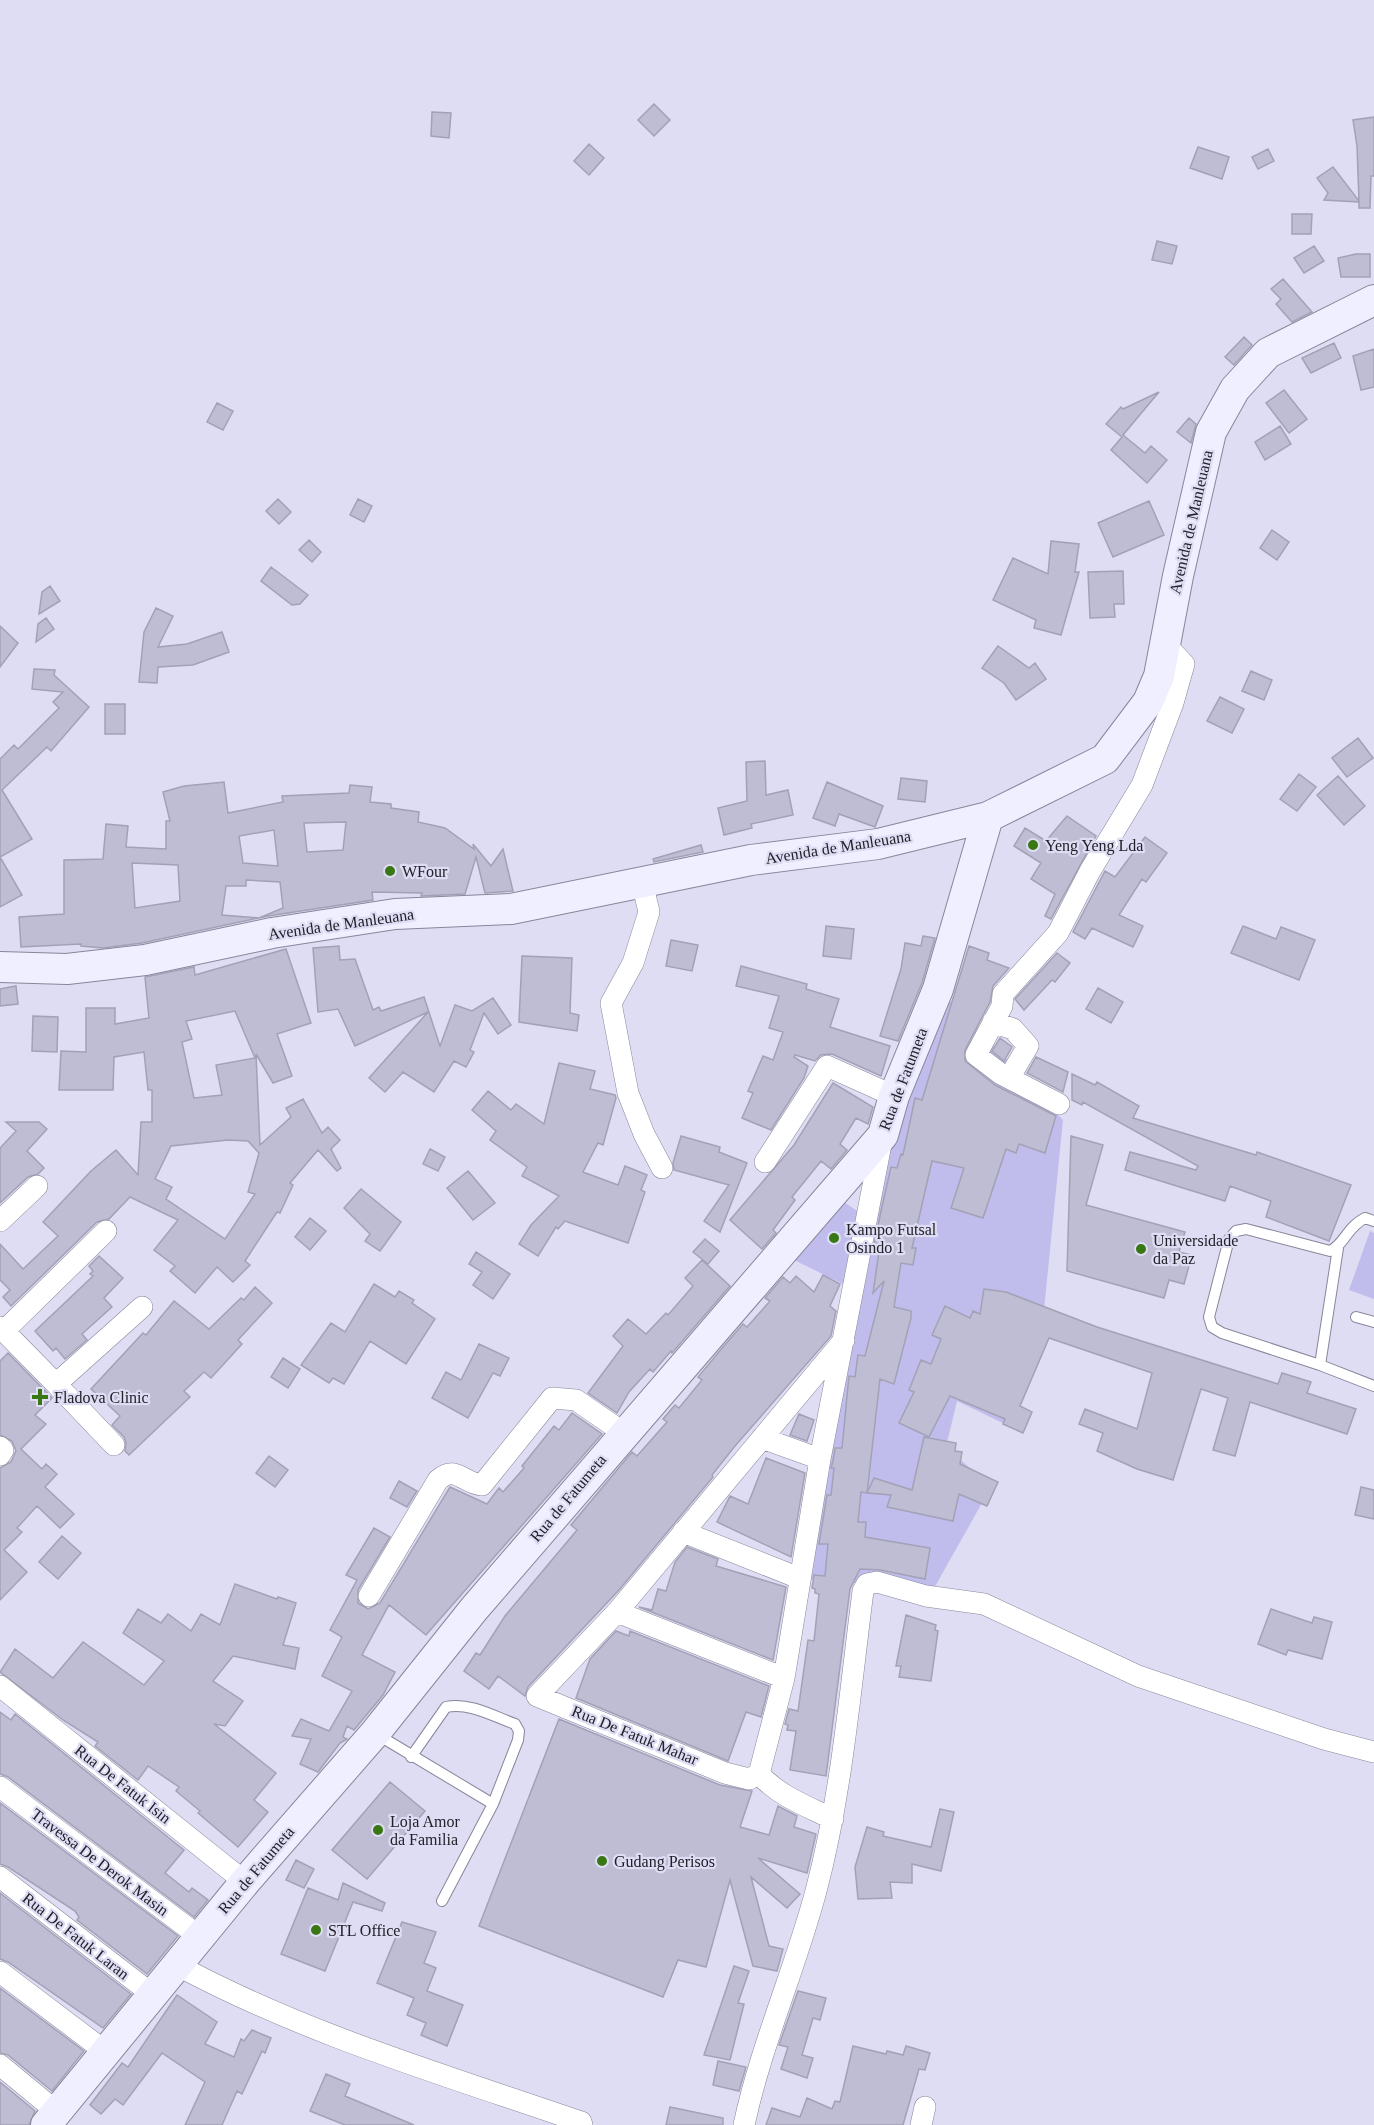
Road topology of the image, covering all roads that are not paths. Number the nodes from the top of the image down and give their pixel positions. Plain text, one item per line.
1 (1374, 300) edge
2 (1165, 644) junction
3 (988, 817) junction
4 (642, 882) junction
5 (0, 967) edge
6 (993, 1022) junction
7 (1009, 1078) junction
8 (894, 1096) junction
9 (1059, 1104) dead end
10 (883, 1135) junction
11 (765, 1162) dead end
12 (662, 1168) dead end
13 (38, 1186) dead end
14 (0, 1221) edge
15 (1374, 1221) edge
16 (106, 1231) dead end
17 (1338, 1248) junction
18 (142, 1307) dead end
19 (1356, 1317) dead end
20 (1374, 1322) edge
21 (2, 1329) edge
22 (844, 1340) junction
23 (1320, 1365) junction
24 (56, 1384) junction
25 (1374, 1386) edge
26 (624, 1433) junction
27 (762, 1438) junction
28 (114, 1445) dead end
29 (0, 1447) edge
30 (0, 1455) edge
31 (820, 1459) junction
32 (683, 1532) junction
33 (799, 1578) junction
34 (369, 1596) dead end
35 (617, 1612) junction
36 (784, 1678) junction
37 (0, 1686) edge
38 (375, 1733) junction
39 (1374, 1752) edge
40 (411, 1757) junction
41 (759, 1774) junction
42 (0, 1787) edge
43 (493, 1804) junction
44 (833, 1819) junction
45 (0, 1877) edge
46 (245, 1881) junction
47 (442, 1901) dead end
48 (200, 1936) junction
49 (177, 1965) junction
50 (0, 1972) edge
51 (153, 1995) junction
52 (106, 2052) junction
53 (0, 2065) edge
54 (52, 2119) edge
55 (582, 2125) edge
56 (744, 2125) edge

1 - 2 street, Avenida de Manleuana
2 - 3 street, Avenida de Manleuana
2 - 6 street
3 - 4 street, Avenida de Manleuana
3 - 8 street, Rua de Fatumeta
4 - 5 street, Avenida de Manleuana
4 - 12 street
6 - 7 street
6 - 7 street
7 - 9 street
8 - 10 street, Rua de Fatumeta
8 - 11 street
10 - 22 street, Rua De Fatuk Mahar
10 - 26 street, Rua de Fatumeta
13 - 14 street
15 - 17 lane
16 - 21 street
17 - 23 lane
17 - 23 lane
18 - 24 street
19 - 20 lane
21 - 24 street
22 - 27 street, Rua De Fatuk Mahar
22 - 31 street, Rua De Fatuk Mahar
23 - 25 lane
24 - 28 street
26 - 34 street
26 - 38 street, Rua de Fatumeta
27 - 31 street
27 - 32 street, Rua De Fatuk Mahar
29 - 30 street
31 - 33 street, Rua De Fatuk Mahar
32 - 33 street
32 - 35 street, Rua De Fatuk Mahar
33 - 36 street, Rua De Fatuk Mahar
35 - 36 street
35 - 41 street, Rua De Fatuk Mahar
36 - 41 street, Rua De Fatuk Mahar
37 - 46 street, Rua De Fatuk Isin
38 - 40 lane
38 - 46 street, Rua de Fatumeta
39 - 44 street
40 - 43 lane
40 - 43 lane
41 - 44 street
42 - 48 street, Travessa De Derok Masin
43 - 47 lane
44 - 56 street
45 - 51 street, Rua De Fatuk Laran
46 - 48 street, Rua de Fatumeta
48 - 49 street, Rua de Fatumeta
49 - 51 street, Rua de Fatumeta
49 - 55 street
50 - 52 street
51 - 52 street, Rua de Fatumeta
52 - 54 street, Rua de Fatumeta
53 - 54 street

